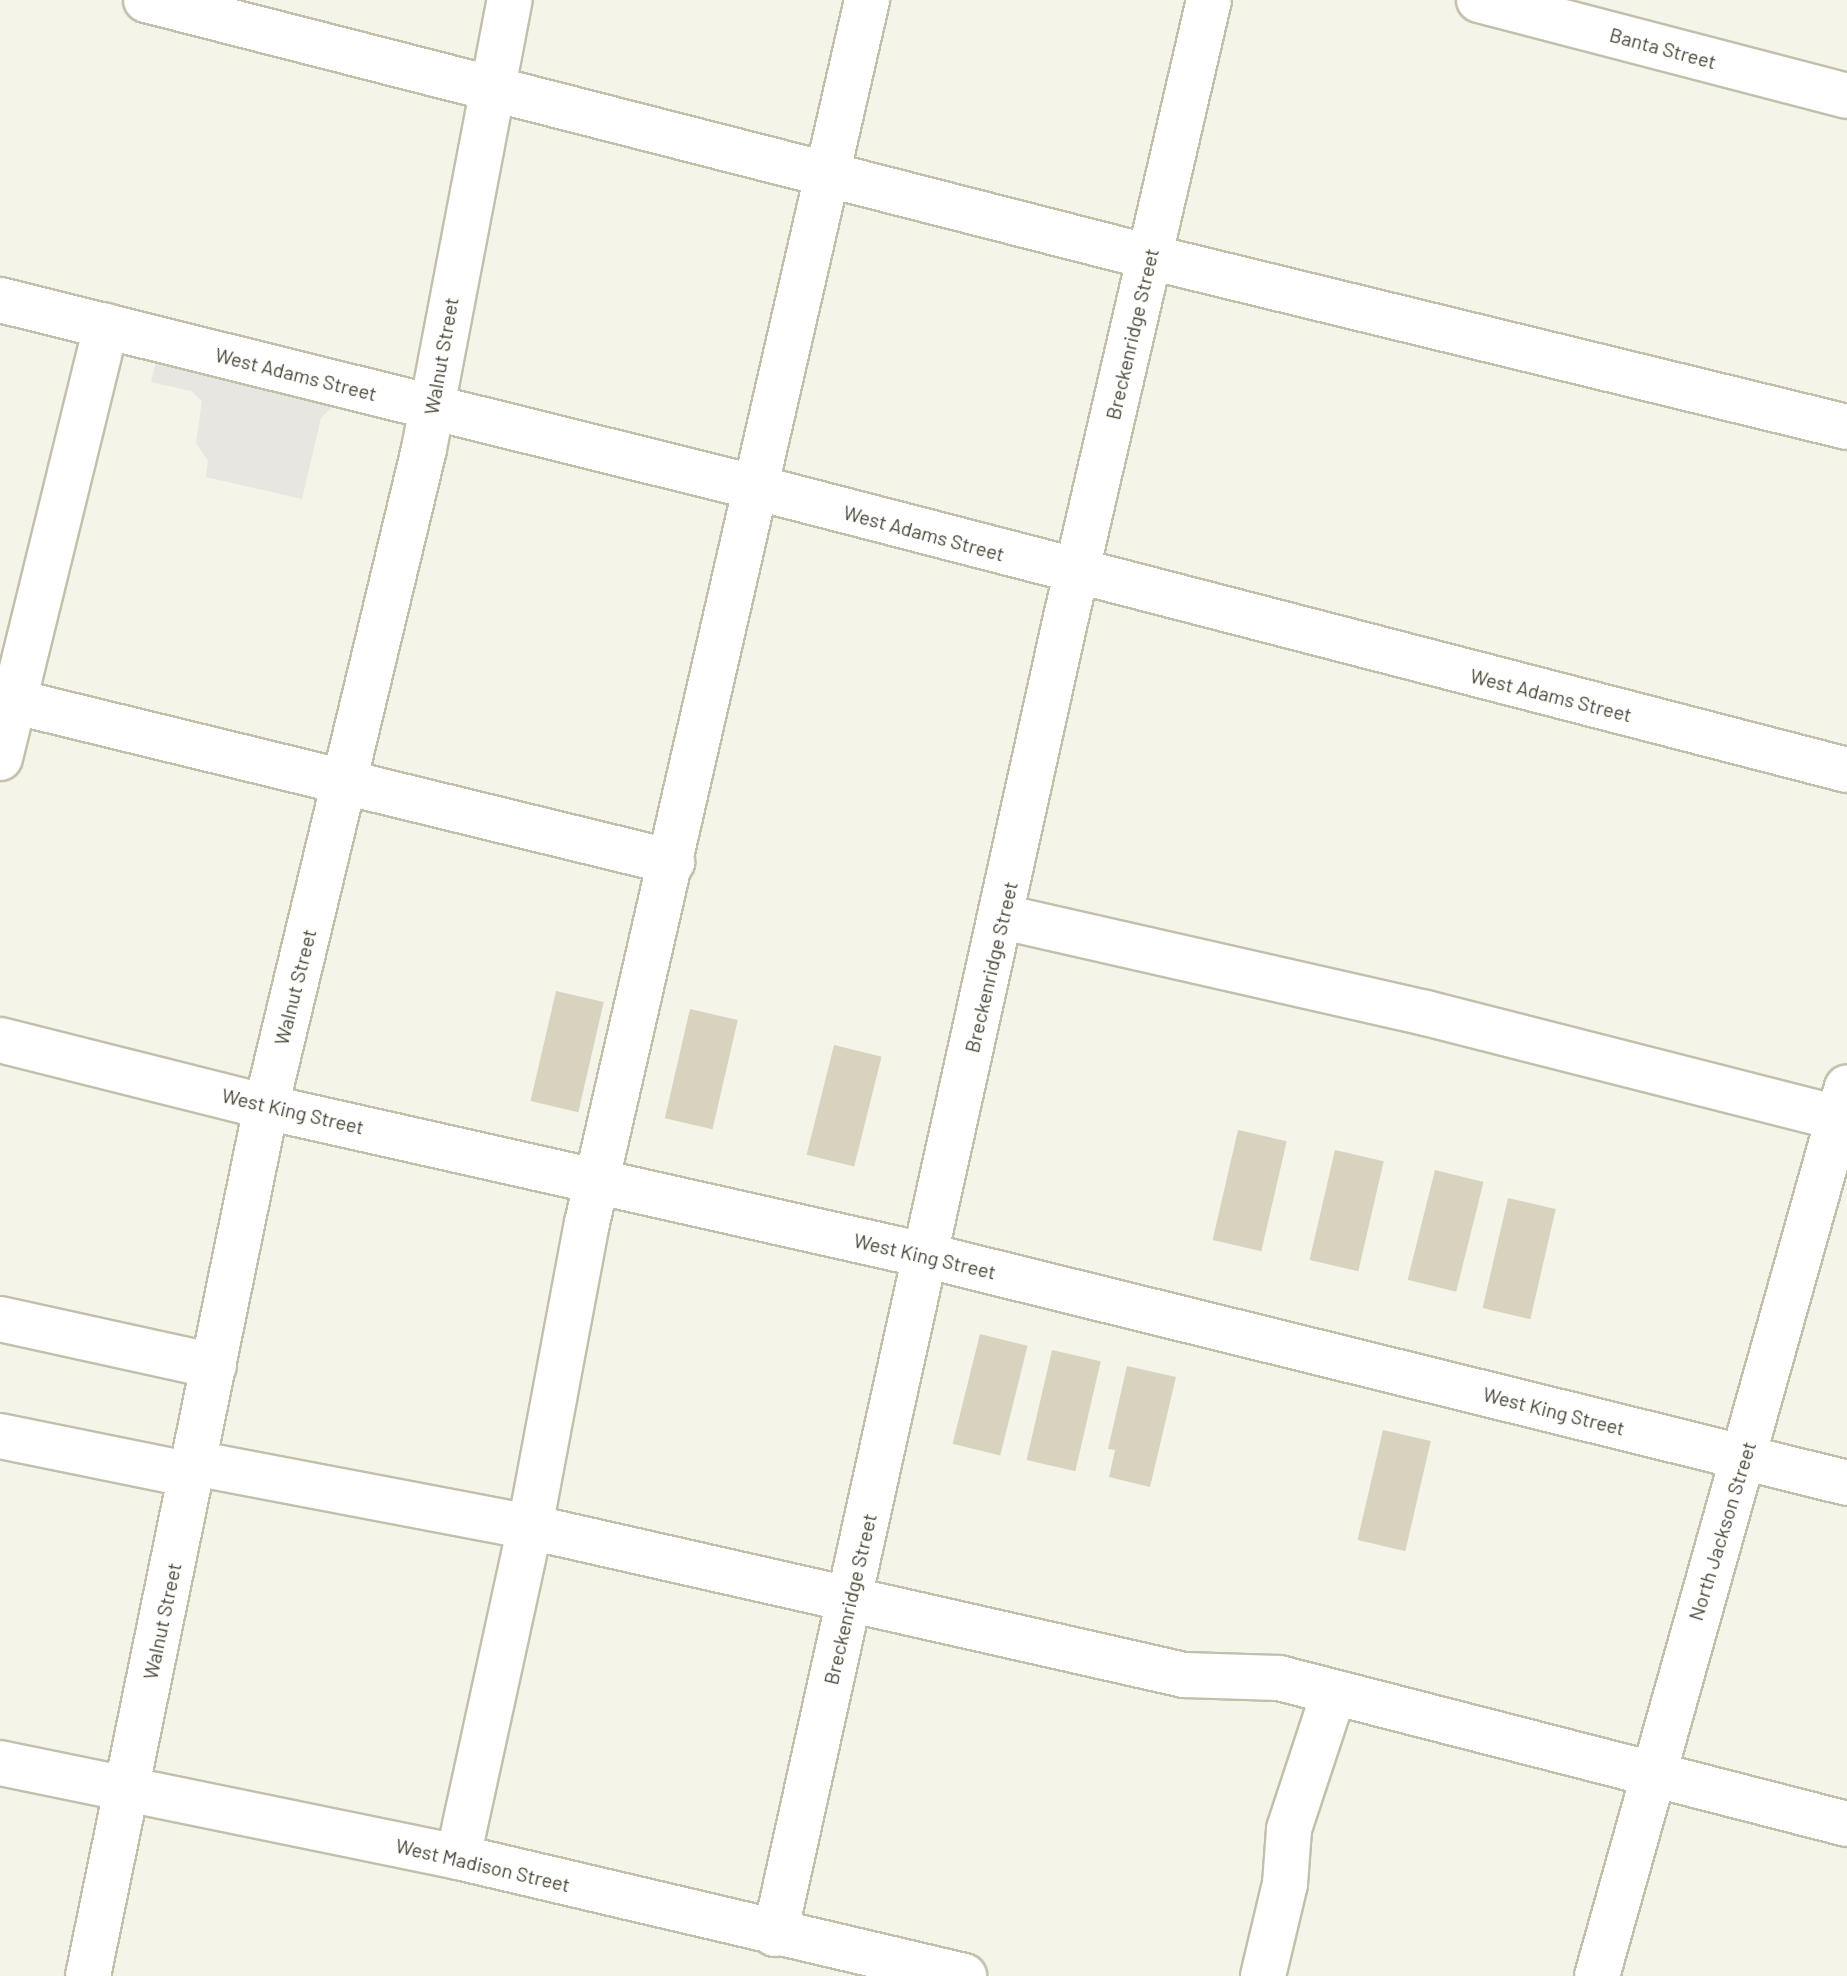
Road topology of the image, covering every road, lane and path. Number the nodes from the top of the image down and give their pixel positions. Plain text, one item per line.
1 (146, 0) edge
2 (510, 0) edge
3 (867, 0) edge
4 (1209, 0) edge
5 (1479, 0) edge
6 (491, 88) junction
7 (1847, 96) edge
8 (828, 175) junction
9 (1150, 257) junction
10 (0, 300) edge
11 (106, 326) junction
12 (432, 408) junction
13 (1847, 427) edge
14 (758, 488) junction
15 (1077, 574) junction
16 (7, 700) edge
17 (0, 758) edge
18 (1847, 770) edge
19 (344, 784) junction
20 (672, 862) junction
21 (1003, 917) junction
22 (0, 1040) edge
23 (1843, 1102) edge
24 (266, 1107) junction
25 (596, 1181) junction
26 (928, 1256) junction
27 (0, 1319) edge
28 (214, 1366) junction
29 (0, 1436) edge
30 (1742, 1457) junction
31 (193, 1469) junction
32 (1847, 1483) edge
33 (530, 1527) junction
34 (850, 1596) junction
35 (1333, 1695) junction
36 (0, 1763) edge
37 (1653, 1776) junction
38 (127, 1791) junction
39 (1847, 1824) edge
40 (458, 1857) junction
41 (775, 1934) junction
42 (88, 1976) edge
43 (964, 1976) edge
44 (1263, 1976) edge
45 (1597, 1976) edge

1 - 6 street
2 - 6 street, Walnut Street
3 - 8 street
4 - 9 street, Breckenridge Street
5 - 7 street, Banta Street
6 - 8 street
6 - 12 street, Walnut Street
8 - 9 street
8 - 14 street
9 - 13 street
9 - 15 street, Breckenridge Street
10 - 11 street, West Adams Street
11 - 12 street, West Adams Street
11 - 16 street
12 - 14 street, West Adams Street
12 - 19 street, Walnut Street
14 - 15 street, West Adams Street
14 - 20 street
15 - 18 street, West Adams Street
15 - 21 street, Breckenridge Street
16 - 17 street
16 - 19 street
19 - 20 street
19 - 24 street, Walnut Street
20 - 25 street
21 - 23 street
21 - 26 street, Breckenridge Street
22 - 24 street, West King Street
23 - 30 street, North Jackson Street
24 - 25 street, West King Street
24 - 28 street, Walnut Street
25 - 26 street, West King Street
25 - 33 street
26 - 30 street, West King Street
26 - 34 street, Breckenridge Street
27 - 28 street
28 - 31 street, Walnut Street
29 - 31 street
30 - 32 street, West King Street
30 - 37 street, North Jackson Street
31 - 33 street
31 - 38 street, Walnut Street
33 - 34 street
33 - 40 street
34 - 35 street
34 - 41 street, Breckenridge Street
35 - 37 street
35 - 44 street
36 - 38 street, West Madison Street
37 - 39 street
37 - 45 street, North Jackson Street
38 - 40 street, West Madison Street
38 - 42 street, Walnut Street
40 - 41 street, West Madison Street
41 - 43 street, West Madison Street

